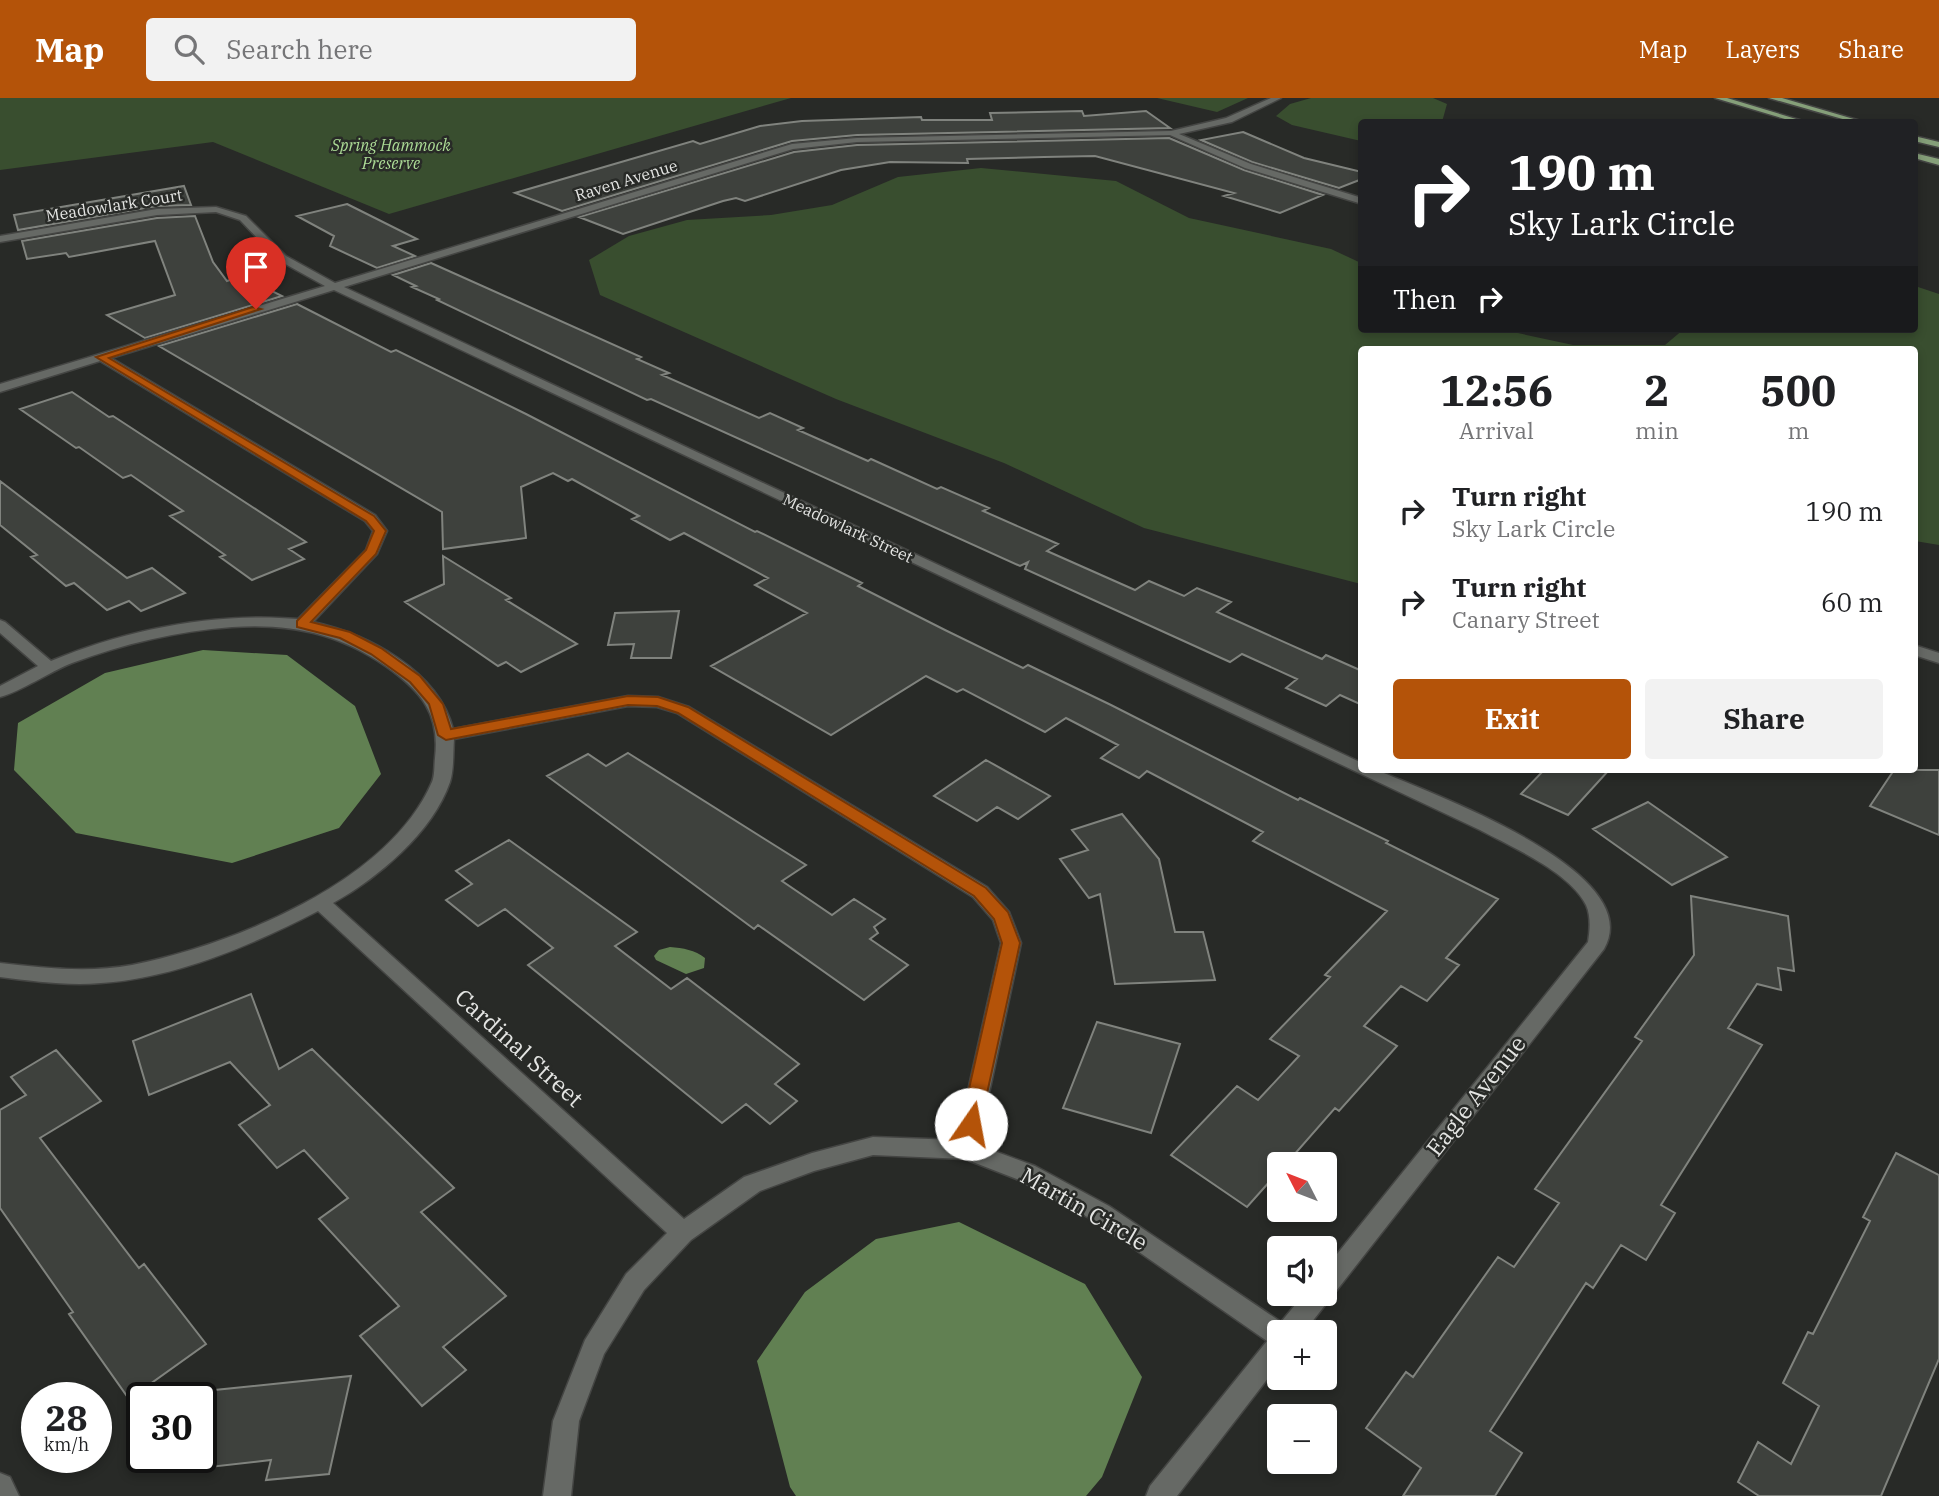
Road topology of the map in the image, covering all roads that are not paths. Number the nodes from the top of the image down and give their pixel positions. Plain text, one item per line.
1 (1277, 98) edge
2 (1719, 98) edge
3 (1773, 98) edge
4 (1765, 111) junction
5 (1792, 119) edge
6 (1801, 119) edge
7 (1849, 119) edge
8 (1171, 133) junction
9 (1918, 139) edge
10 (1918, 145) edge
11 (1939, 146) edge
12 (1918, 156) edge
13 (1939, 162) edge
14 (1358, 200) edge
15 (0, 240) edge
16 (334, 286) junction
17 (101, 357) junction
18 (0, 388) edge
19 (302, 624) junction
20 (0, 625) edge
21 (1918, 651) edge
22 (1939, 658) edge
23 (49, 668) junction
24 (0, 692) edge
25 (446, 735) junction
26 (1358, 768) edge
27 (1368, 773) edge
28 (1591, 897) joint
29 (319, 901) junction
30 (0, 970) edge
31 (966, 1150) junction
32 (683, 1233) junction
33 (1337, 1272) edge
34 (1310, 1306) edge
35 (1299, 1320) edge
36 (1267, 1327) edge
37 (1267, 1360) edge
38 (0, 1488) edge
39 (5, 1496) edge
40 (557, 1496) edge
41 (1160, 1496) edge

1 - 8 street, Raven Avenue
2 - 4 main road
3 - 7 main road
4 - 5 main road
4 - 6 main road
8 - 14 street
8 - 16 street, Raven Avenue
9 - 11 main road
10 - 11 main road
12 - 13 main road
15 - 16 street, Meadowlark Court
16 - 17 street, Raven Avenue
16 - 26 street, Meadowlark Street
17 - 18 street, Raven Avenue
17 - 19 street
19 - 23 street
19 - 25 street
20 - 23 street
21 - 22 street
23 - 24 street
25 - 29 street
25 - 31 street
27 - 28 street, Meadowlark Street
28 - 33 street, Eagle Avenue
29 - 30 street
29 - 32 street, Cardinal Street
31 - 32 street, Martin Circle
31 - 36 street, Martin Circle
32 - 40 street, Martin Circle
34 - 35 street
37 - 41 street
38 - 39 street

